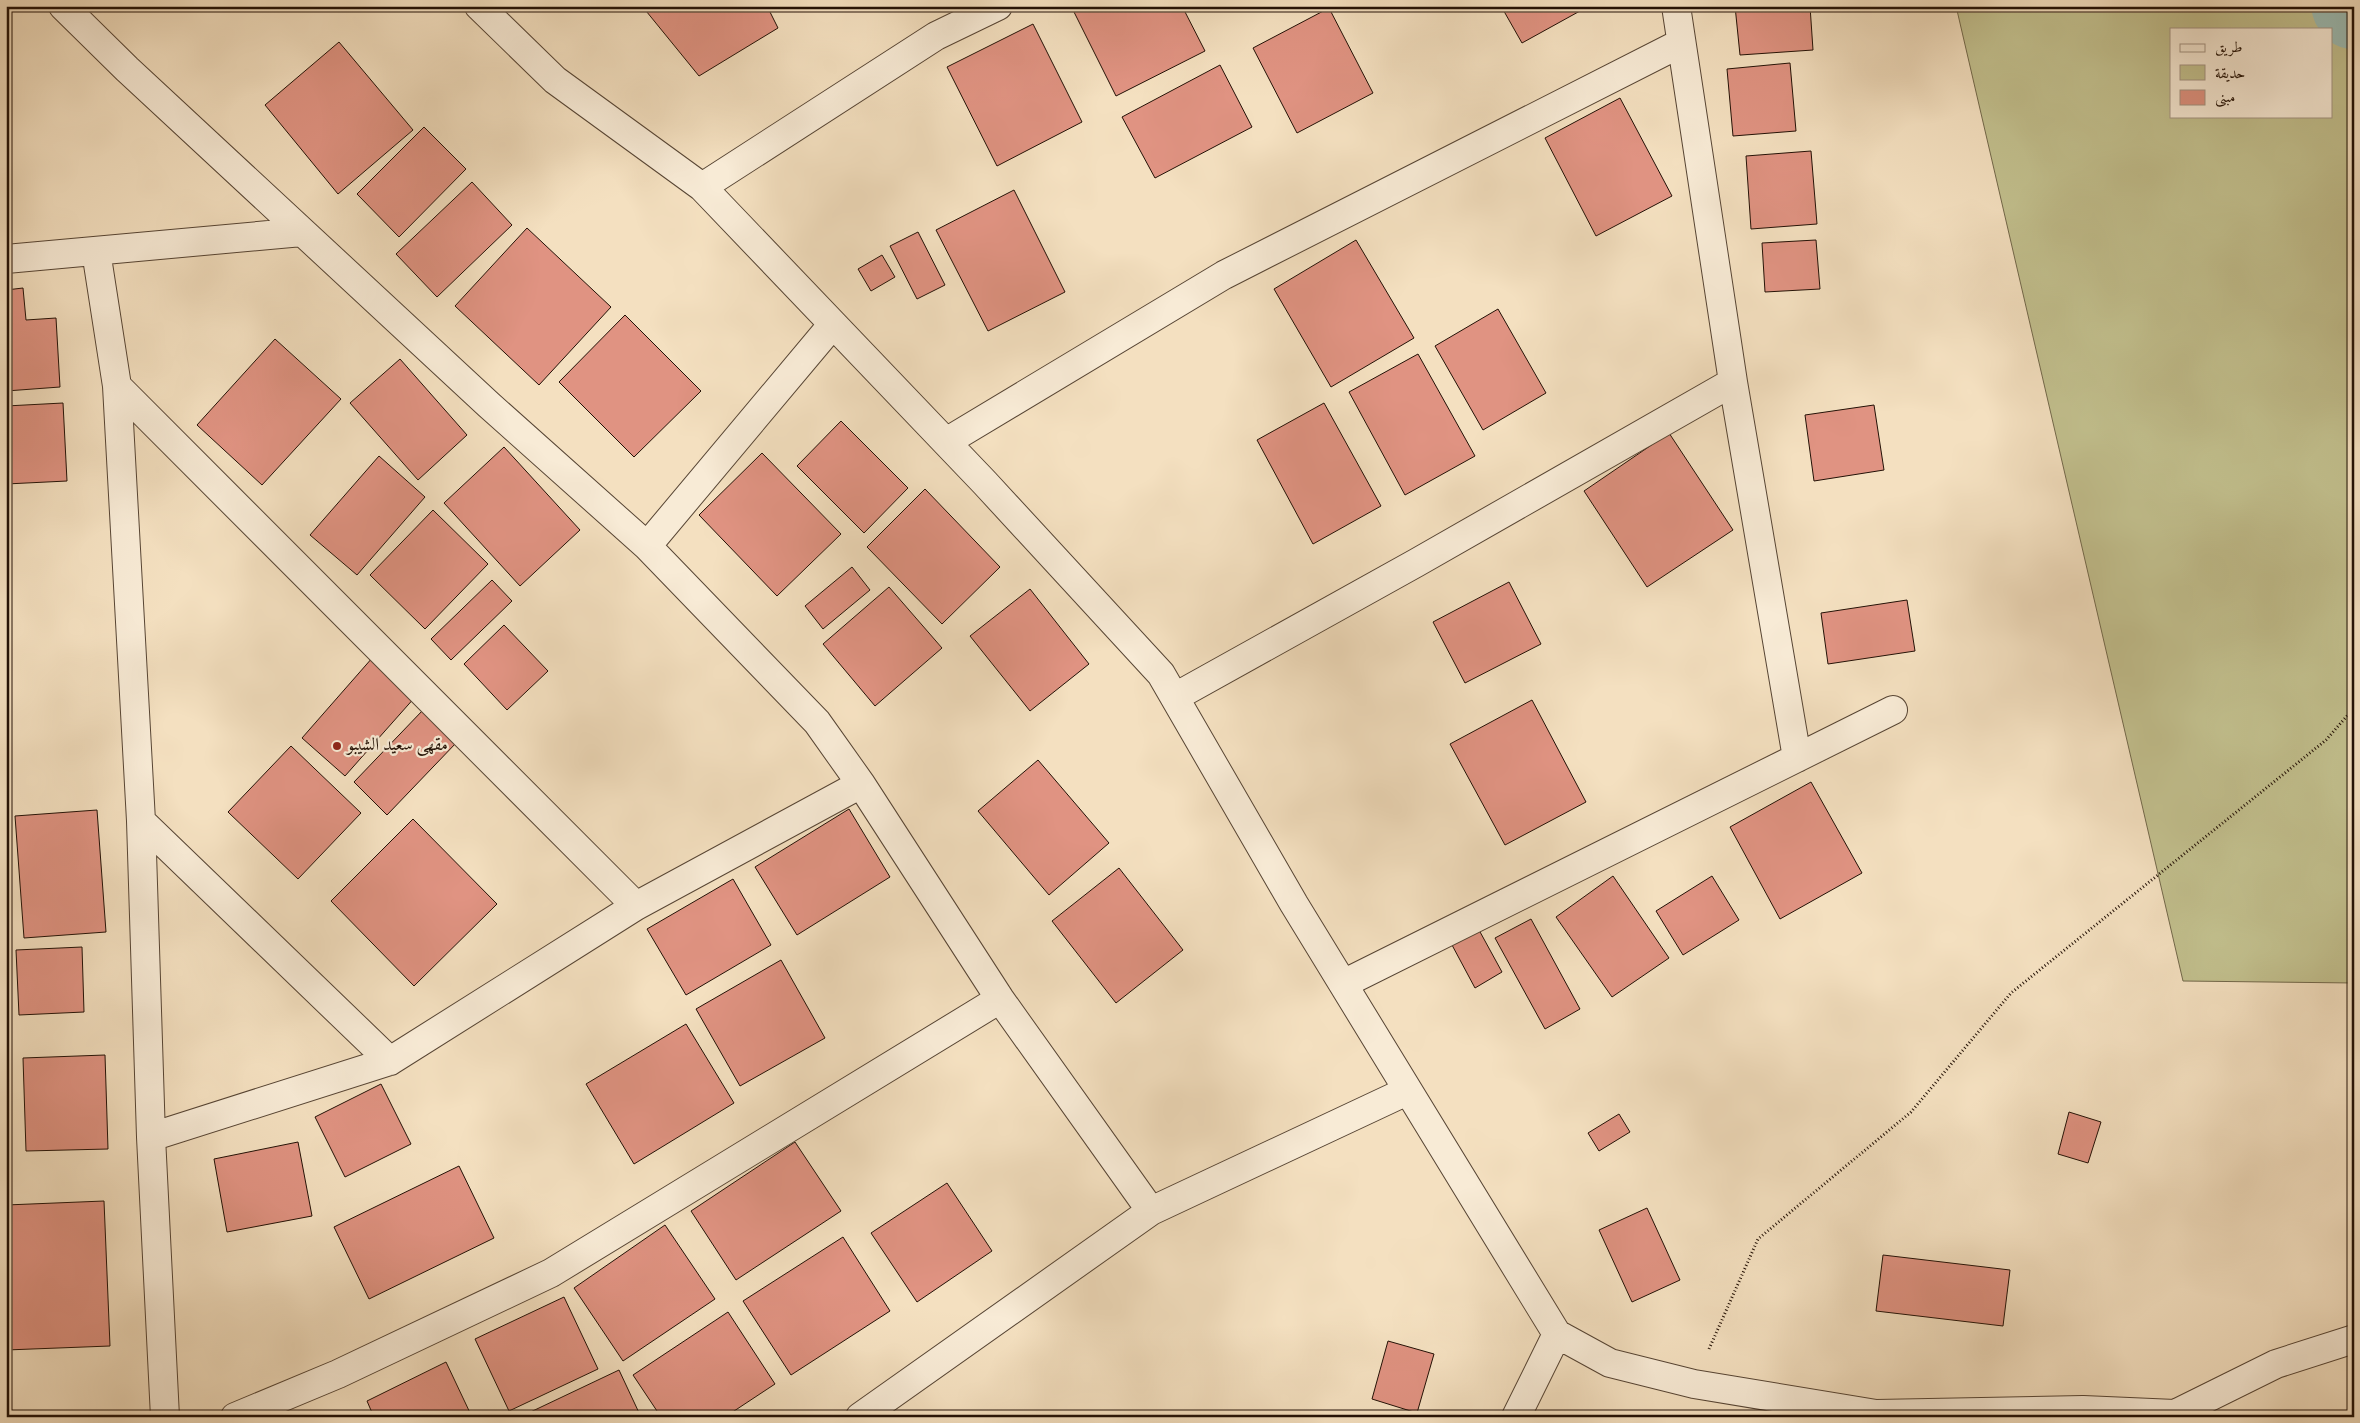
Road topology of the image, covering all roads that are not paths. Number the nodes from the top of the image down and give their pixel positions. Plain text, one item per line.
1 (63, 6) edge
2 (480, 6) edge
3 (998, 6) edge
4 (1676, 6) edge
5 (1681, 43) junction
6 (702, 187) junction
7 (302, 232) junction
8 (96, 251) junction
9 (6, 259) edge
10 (833, 324) junction
11 (1733, 382) junction
12 (117, 386) junction
13 (946, 442) junction
14 (647, 546) junction
15 (1174, 698) junction
16 (1893, 710) dead end
17 (1797, 758) junction
18 (861, 784) junction
19 (141, 821) junction
20 (636, 906) junction
21 (1343, 984) junction
22 (1000, 999) junction
23 (390, 1061) junction
24 (1407, 1090) junction
25 (151, 1136) junction
26 (1151, 1211) junction
27 (1557, 1334) junction
28 (2354, 1339) edge
29 (2143, 1415) edge
30 (165, 1417) edge
31 (235, 1417) edge
32 (860, 1417) edge
33 (1516, 1417) edge

1 - 7 street
2 - 6 street
3 - 6 street
4 - 5 street
5 - 11 street
5 - 13 street
6 - 10 street
7 - 8 street
7 - 14 street
8 - 9 street
8 - 12 street
10 - 13 street
10 - 14 street
11 - 15 street
11 - 17 street
12 - 19 street
12 - 20 street
13 - 15 street
14 - 18 street
15 - 21 street
16 - 17 street
17 - 21 street
18 - 20 street
18 - 22 street
19 - 23 street
19 - 25 street
20 - 23 street
21 - 24 street
22 - 26 street
22 - 31 street
23 - 25 street
24 - 26 street
24 - 27 street
25 - 30 street
26 - 32 street
27 - 29 street
27 - 33 street
28 - 29 street

